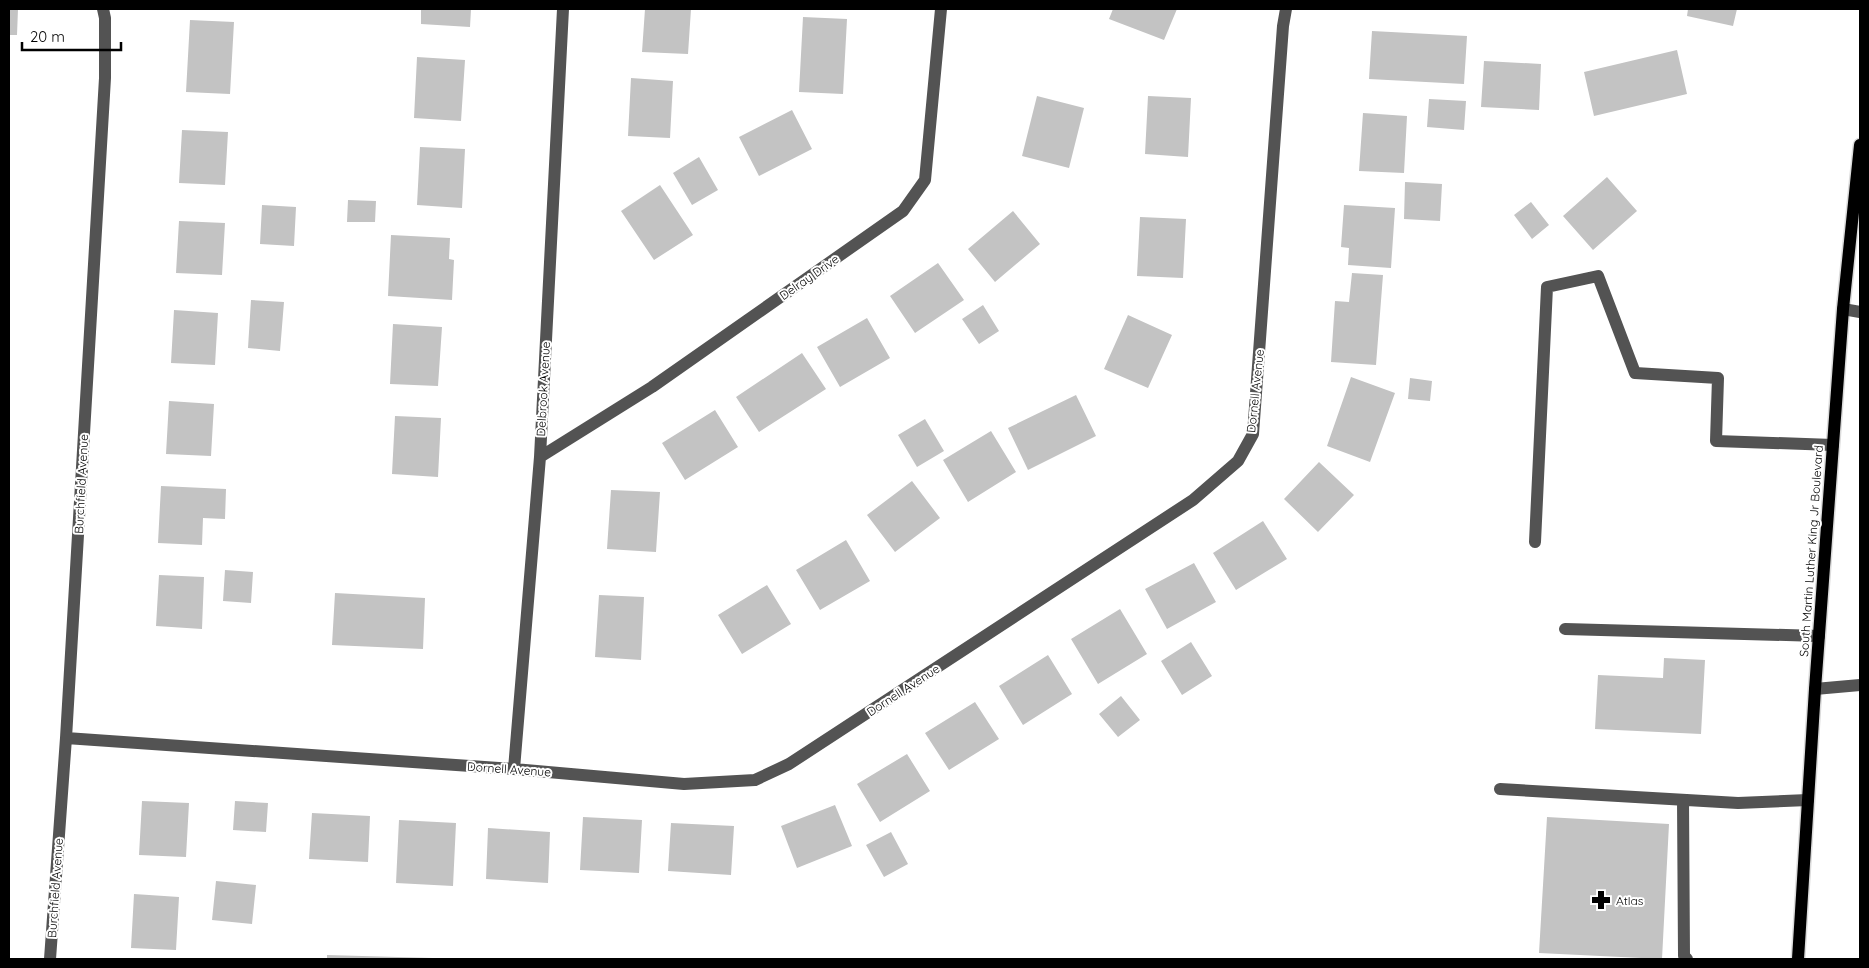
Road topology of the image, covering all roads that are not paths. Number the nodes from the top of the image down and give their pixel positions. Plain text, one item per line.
1 (103, 9) edge
2 (563, 9) edge
3 (941, 9) edge
4 (1286, 9) edge
5 (1860, 145) edge
6 (1843, 309) junction
7 (1860, 312) edge
8 (1833, 445) junction
9 (540, 457) junction
10 (1535, 542) dead end
11 (1565, 629) dead end
12 (1819, 636) junction
13 (1860, 686) edge
14 (1815, 689) junction
15 (66, 738) junction
16 (514, 769) junction
17 (1500, 789) dead end
18 (1683, 800) junction
19 (1808, 800) junction
20 (50, 959) edge
21 (1687, 959) edge
22 (1798, 959) edge

1 - 15 street, Burchfield Avenue
2 - 9 street, Delbrook Avenue
3 - 9 street, Delray Drive
4 - 16 street, Dornell Avenue
5 - 6 main road, South Martin Luther King Jr Boulevard
6 - 7 street
6 - 8 main road, South Martin Luther King Jr Boulevard
8 - 10 street
8 - 12 main road, South Martin Luther King Jr Boulevard
9 - 16 street, Delbrook Avenue
11 - 12 street
12 - 14 main road, South Martin Luther King Jr Boulevard
13 - 14 street
14 - 19 main road, South Martin Luther King Jr Boulevard
15 - 16 street, Dornell Avenue
15 - 20 street, Burchfield Avenue
17 - 18 street
18 - 19 street
18 - 21 street
19 - 22 main road, South Martin Luther King Jr Boulevard

